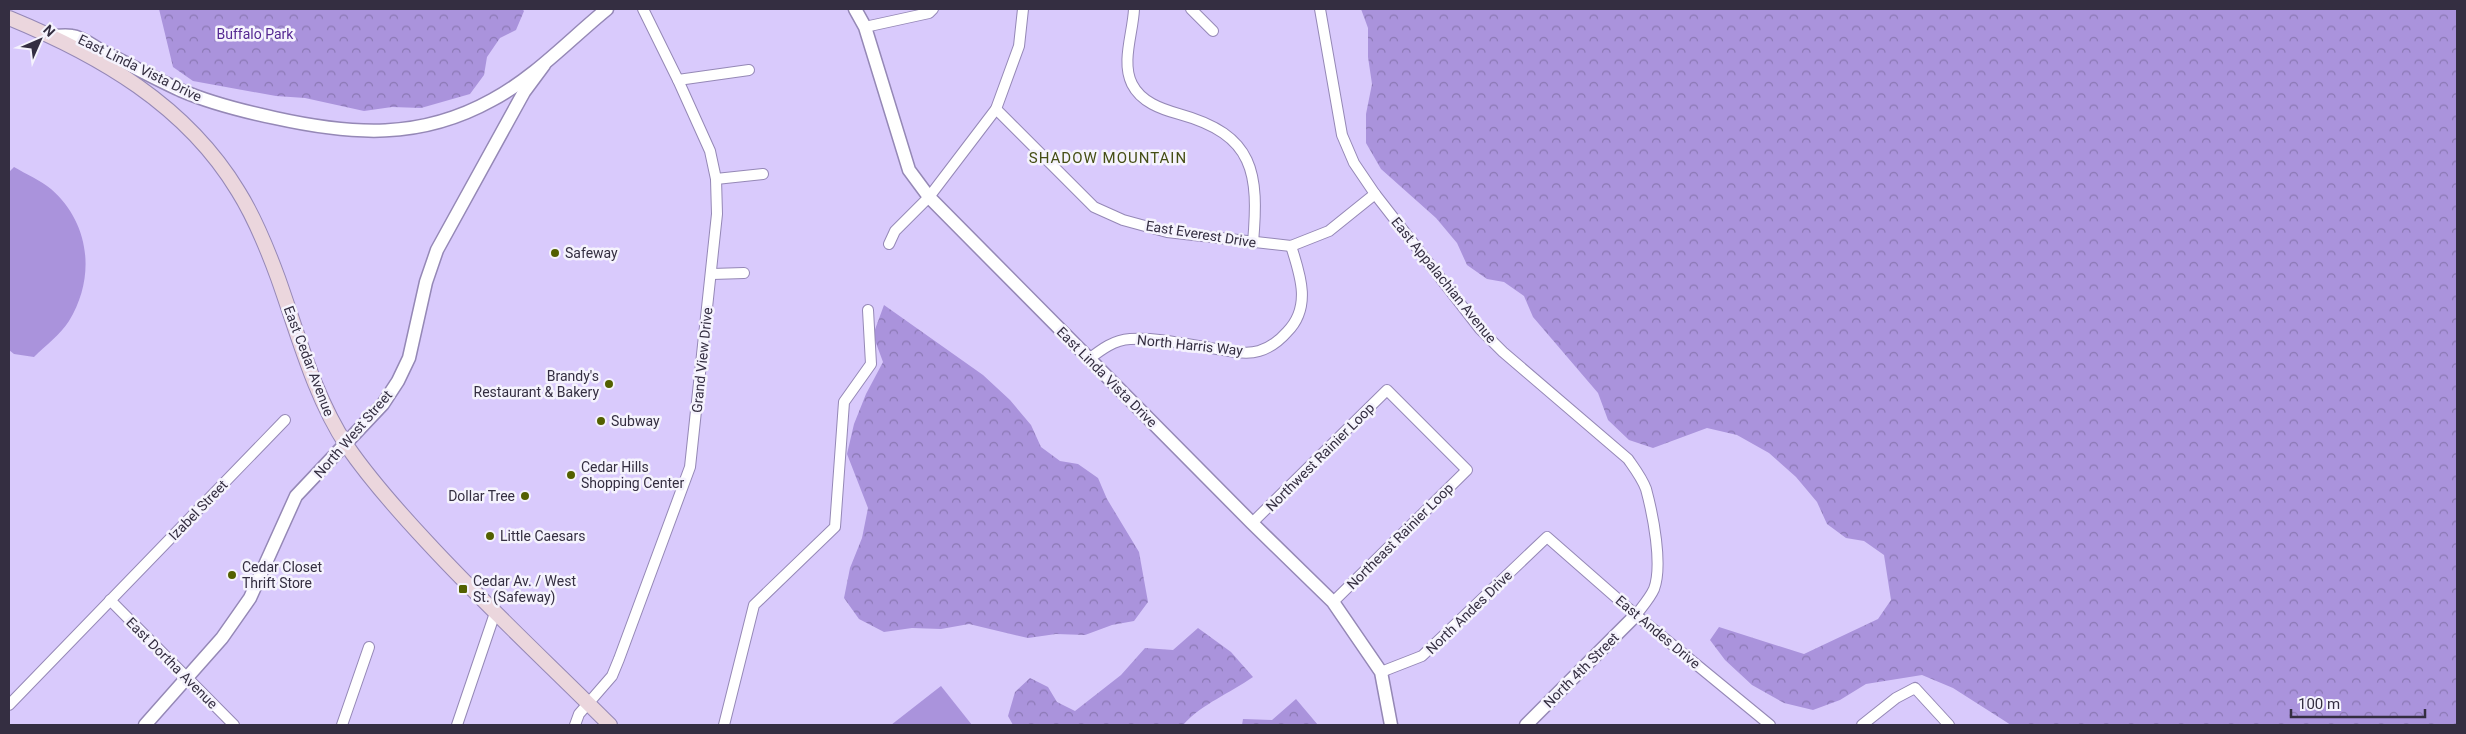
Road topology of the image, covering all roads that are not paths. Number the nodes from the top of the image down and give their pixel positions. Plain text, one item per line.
1 (607, 9) edge
2 (643, 9) edge
3 (855, 9) edge
4 (933, 9) edge
5 (1023, 9) edge
6 (1134, 9) edge
7 (1191, 9) edge
8 (1320, 9) edge
9 (9, 18) edge
10 (865, 27) junction
11 (1213, 31) dead end
12 (53, 36) junction
13 (544, 65) junction
14 (749, 70) dead end
15 (678, 80) junction
16 (996, 109) junction
17 (763, 174) dead end
18 (716, 179) junction
19 (1375, 194) junction
20 (929, 198) junction
21 (1253, 243) junction
22 (888, 244) dead end
23 (1291, 246) junction
24 (744, 273) dead end
25 (712, 274) junction
26 (868, 310) dead end
27 (1090, 359) junction
28 (1387, 390) joint
29 (285, 420) dead end
30 (346, 444) junction
31 (1252, 524) junction
32 (1547, 537) joint
33 (110, 600) junction
34 (1333, 602) junction
35 (495, 613) junction
36 (1636, 615) junction
37 (368, 647) dead end
38 (1381, 672) junction
39 (187, 678) junction
40 (588, 703) junction
41 (9, 705) edge
42 (145, 725) edge
43 (234, 725) edge
44 (342, 725) edge
45 (457, 725) edge
46 (575, 725) edge
47 (610, 725) edge
48 (724, 725) edge
49 (1391, 725) edge
50 (1526, 725) edge
51 (1770, 725) edge
52 (1862, 725) edge
53 (1949, 725) edge

1 - 13 street, East Linda Vista Drive
2 - 15 street, Grand View Drive
3 - 10 street, East Linda Vista Drive
4 - 10 street
5 - 16 street
6 - 21 street
7 - 11 street
8 - 19 street, East Appalachian Avenue
9 - 12 main road, East Cedar Avenue
10 - 20 street, East Linda Vista Drive
12 - 13 street, East Linda Vista Drive
12 - 30 main road, East Cedar Avenue
13 - 30 street, North West Street
14 - 15 street
15 - 18 street, Grand View Drive
16 - 20 street
16 - 21 street, East Everest Drive
17 - 18 street
18 - 25 street, Grand View Drive
19 - 23 street, East Everest Drive
19 - 36 street, East Appalachian Avenue
20 - 22 street
20 - 27 street, East Linda Vista Drive
21 - 23 street, East Everest Drive
23 - 27 street, North Harris Way
24 - 25 street
25 - 40 street, Grand View Drive
26 - 48 street
27 - 31 street, East Linda Vista Drive
28 - 31 street, Northwest Rainier Loop
28 - 34 street, Northeast Rainier Loop
29 - 33 street, Izabel Street
30 - 35 main road, East Cedar Avenue
30 - 39 street, North West Street
31 - 34 street, East Linda Vista Drive
32 - 36 street, East Andes Drive
32 - 38 street, North Andes Drive
33 - 39 street, East Dortha Avenue
33 - 41 street, Izabel Street
34 - 38 street, East Linda Vista Drive
35 - 40 main road, East Cedar Avenue
35 - 45 street
36 - 50 street, North 4th Street
36 - 51 street, East Andes Drive
37 - 44 street
38 - 49 street, East Linda Vista Drive
39 - 42 street, North West Street
39 - 43 street, East Dortha Avenue
40 - 46 street, Grand View Drive
40 - 47 main road, East Cedar Avenue
52 - 53 street

